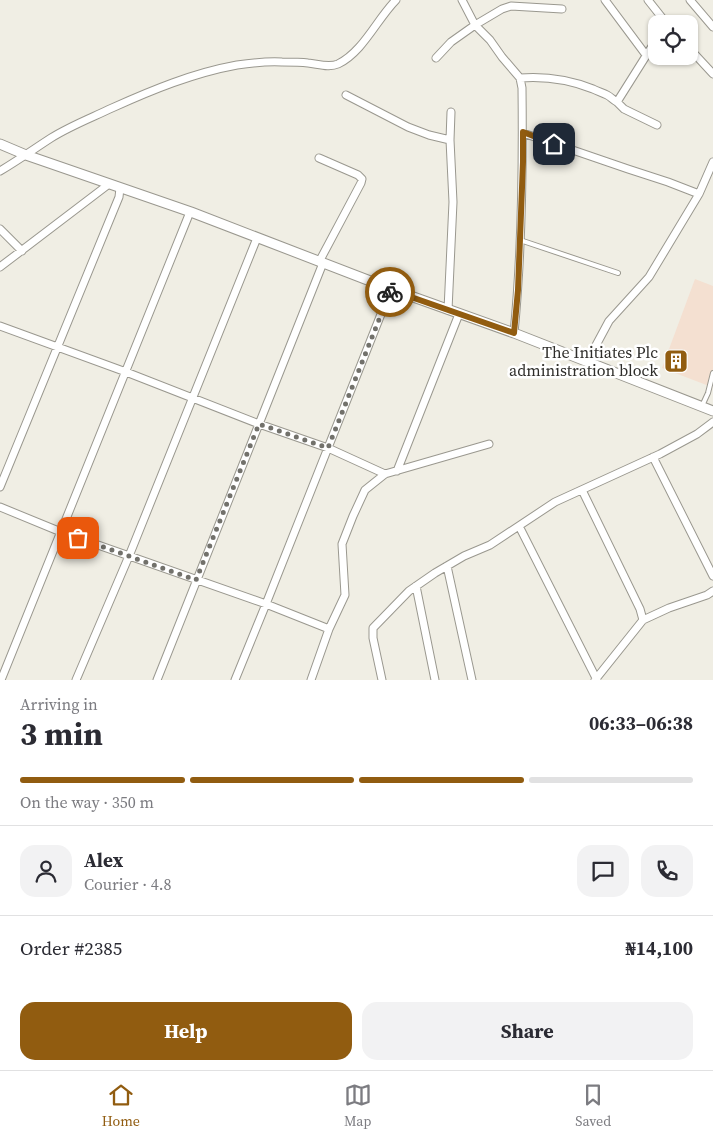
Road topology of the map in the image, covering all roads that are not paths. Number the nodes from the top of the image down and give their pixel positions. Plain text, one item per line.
1 (396, 0) edge
2 (462, 0) edge
3 (605, 0) edge
4 (648, 0) edge
5 (690, 0) edge
6 (562, 9) dead end
7 (660, 15) edge
8 (475, 24) junction
9 (713, 27) edge
10 (648, 52) edge
11 (646, 55) junction
12 (436, 58) dead end
13 (698, 58) edge
14 (713, 74) edge
15 (520, 78) junction
16 (346, 95) dead end
17 (617, 102) junction
18 (451, 112) dead end
19 (657, 124) dead end
20 (523, 132) junction
21 (450, 140) junction
22 (0, 144) edge
23 (26, 155) junction
24 (319, 158) dead end
25 (713, 162) edge
26 (0, 171) edge
27 (109, 184) junction
28 (120, 188) junction
29 (699, 194) junction
30 (190, 212) junction
31 (0, 229) edge
32 (257, 238) junction
33 (520, 240) junction
34 (22, 251) junction
35 (321, 262) junction
36 (0, 266) edge
37 (618, 273) dead end
38 (391, 290) junction
39 (448, 310) junction
40 (459, 314) junction
41 (0, 326) edge
42 (514, 333) junction
43 (57, 347) junction
44 (587, 362) junction
45 (126, 372) junction
46 (713, 373) edge
47 (192, 398) junction
48 (702, 406) junction
49 (713, 411) edge
50 (713, 422) edge
51 (259, 424) junction
52 (489, 444) dead end
53 (328, 448) junction
54 (653, 457) junction
55 (397, 471) junction
56 (385, 474) junction
57 (0, 487) edge
58 (582, 490) junction
59 (0, 507) edge
60 (519, 526) junction
61 (60, 532) junction
62 (129, 556) junction
63 (447, 566) junction
64 (713, 576) edge
65 (196, 580) junction
66 (416, 586) junction
67 (713, 590) edge
68 (266, 604) junction
69 (643, 620) junction
70 (329, 629) junction
71 (1, 680) edge
72 (76, 680) edge
73 (157, 680) edge
74 (235, 680) edge
75 (311, 680) edge
76 (382, 680) edge
77 (435, 680) edge
78 (472, 680) edge
79 (596, 680) edge

1 - 23 street
2 - 8 street
3 - 11 street
4 - 7 street
5 - 9 street
6 - 8 street
8 - 12 street
8 - 15 street
10 - 11 street
11 - 17 street
13 - 14 street
15 - 17 street
15 - 20 street
16 - 21 street
17 - 19 street
18 - 21 street
20 - 29 street
20 - 33 street
21 - 39 street
22 - 23 street
23 - 26 street
23 - 27 street
24 - 35 street
25 - 29 street
27 - 28 street
27 - 34 street
28 - 30 street
28 - 43 street
29 - 44 street
30 - 32 street
30 - 45 street
31 - 34 street
32 - 35 street
32 - 47 street
33 - 37 lane
33 - 42 street
34 - 36 street
35 - 38 street
35 - 51 street
38 - 39 street
38 - 53 street
39 - 40 street
40 - 42 street
40 - 55 street
41 - 43 street
42 - 44 street
43 - 45 street
43 - 57 street
44 - 48 street
45 - 47 street
45 - 61 street
46 - 48 lane
47 - 51 street
47 - 62 street
48 - 49 street
50 - 54 street
51 - 53 street
51 - 65 street
52 - 55 street
53 - 56 street
53 - 68 street
54 - 58 street
54 - 64 street
55 - 56 street
56 - 70 street
58 - 60 street
58 - 69 street
59 - 61 street
60 - 63 street
60 - 79 street
61 - 62 street
61 - 71 street
62 - 65 street
62 - 72 street
63 - 66 street
63 - 78 street
65 - 68 street
65 - 73 street
66 - 76 street
66 - 77 street
67 - 69 street
68 - 70 street
68 - 74 street
69 - 79 street
70 - 75 street

